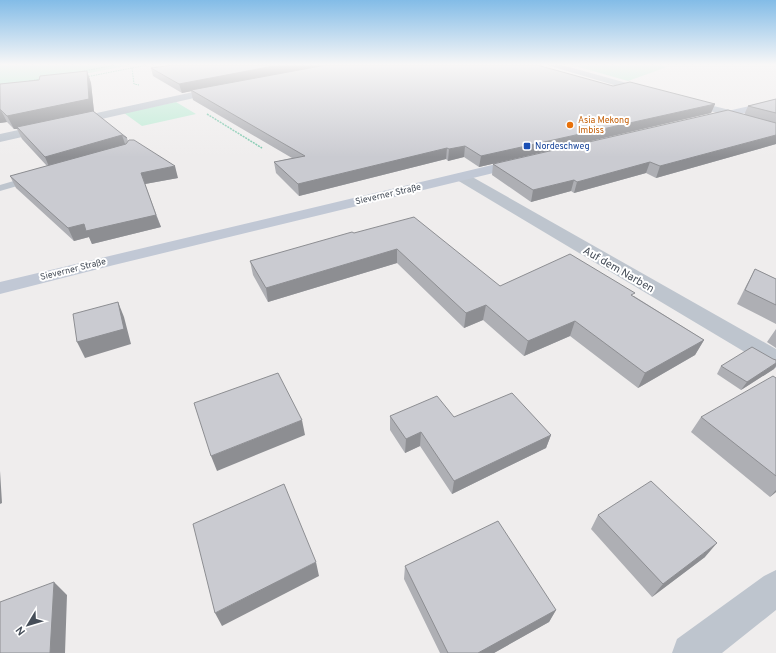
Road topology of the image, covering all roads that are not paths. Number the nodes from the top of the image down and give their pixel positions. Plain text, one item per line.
1 (192, 95) edge
2 (654, 95) edge
3 (659, 97) edge
4 (776, 102) edge
5 (722, 115) junction
6 (746, 121) edge
7 (692, 122) edge
8 (0, 138) edge
9 (533, 160) edge
10 (45, 175) edge
11 (462, 177) junction
12 (0, 188) edge
13 (0, 288) edge
14 (776, 360) edge
15 (776, 588) edge
16 (691, 653) edge

1 - 8 street
2 - 3 street
4 - 5 main road
5 - 5 street
5 - 6 street
5 - 7 main road
9 - 11 main road, Sieverner Straße
10 - 12 lane
11 - 13 main road, Sieverner Straße
11 - 14 street, Auf dem Narben
15 - 16 street

